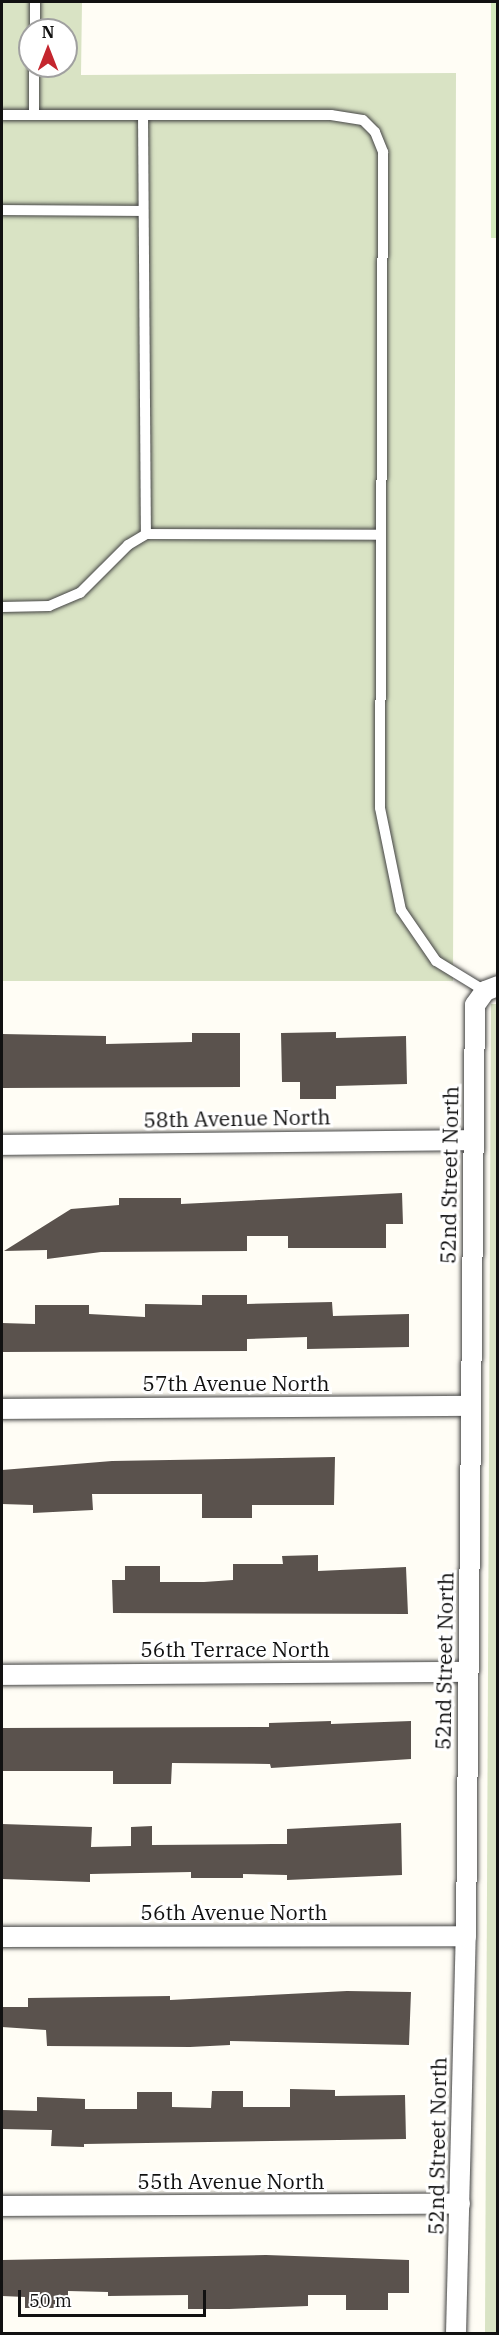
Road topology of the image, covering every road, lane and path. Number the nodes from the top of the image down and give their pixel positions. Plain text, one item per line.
1 (35, 2) edge
2 (35, 18) edge
3 (34, 78) edge
4 (143, 114) junction
5 (2, 115) edge
6 (34, 115) junction
7 (2, 210) edge
8 (143, 211) junction
9 (146, 534) junction
10 (381, 535) junction
11 (2, 607) edge
12 (491, 989) edge
13 (474, 1140) junction
14 (2, 1145) edge
15 (471, 1406) junction
16 (2, 1409) edge
17 (468, 1672) junction
18 (2, 1675) edge
19 (466, 1936) junction
20 (2, 1937) edge
21 (460, 2204) junction
22 (2, 2206) edge
23 (456, 2334) edge

1 - 2 lane
3 - 6 lane
4 - 6 lane
4 - 8 lane
4 - 10 lane
5 - 6 lane
7 - 8 lane
8 - 9 lane
9 - 10 lane
9 - 11 lane
10 - 12 lane
12 - 13 street, 52nd Street North
13 - 14 street, 58th Avenue North
13 - 15 street, 52nd Street North
15 - 16 street, 57th Avenue North
15 - 17 street, 52nd Street North
17 - 18 street, 56th Terrace North
17 - 19 street, 52nd Street North
19 - 20 street, 56th Avenue North
19 - 21 street, 52nd Street North
21 - 22 street, 55th Avenue North
21 - 23 street, 52nd Street North

